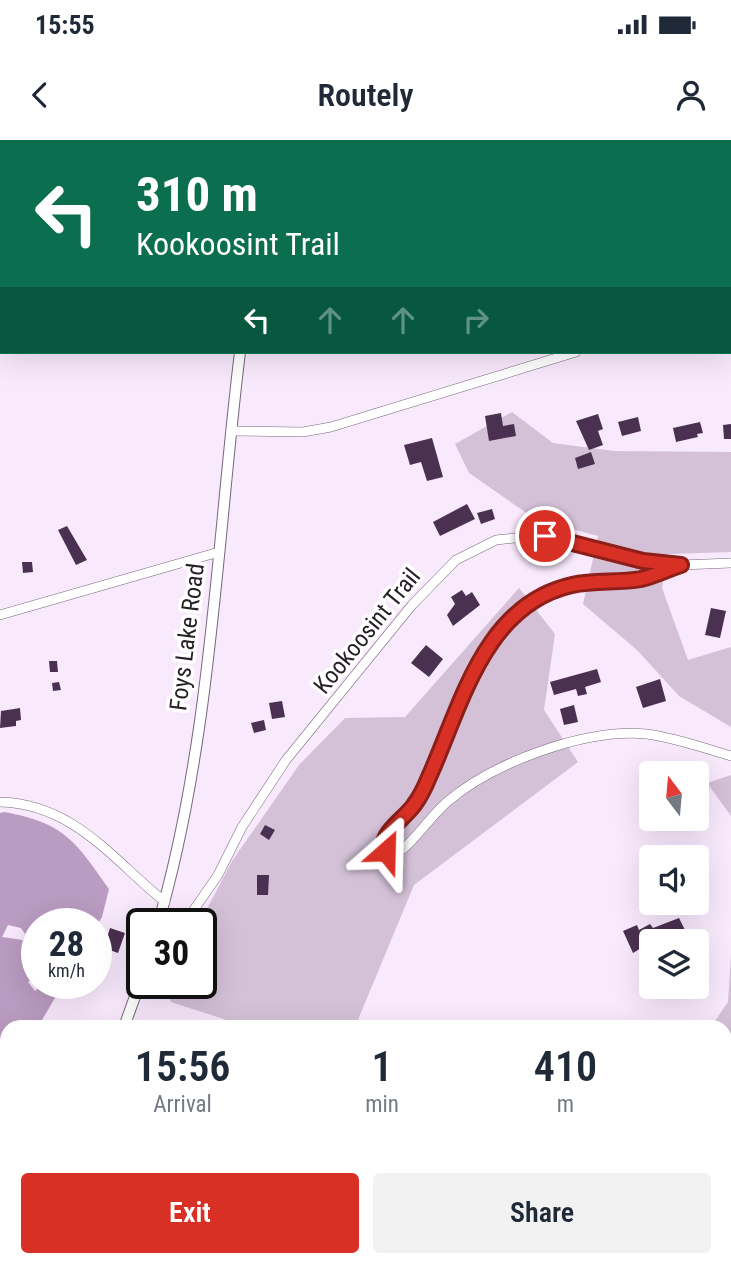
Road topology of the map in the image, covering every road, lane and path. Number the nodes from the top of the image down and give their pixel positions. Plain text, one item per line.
1 (240, 354) edge
2 (569, 354) edge
3 (231, 431) junction
4 (219, 552) junction
5 (731, 563) edge
6 (681, 565) junction
7 (0, 615) edge
8 (731, 756) edge
9 (0, 802) edge
10 (165, 902) junction
11 (163, 908) edge
12 (195, 908) edge
13 (134, 999) edge
14 (126, 1020) edge

1 - 3 street, Foys Lake Road
2 - 3 street
3 - 4 street, Foys Lake Road
4 - 7 street
4 - 10 street, Foys Lake Road
5 - 6 street, Kookoosint Trail
6 - 8 street, Kookoosint Trail
6 - 12 street, Kookoosint Trail
9 - 10 street
10 - 11 street, Foys Lake Road
13 - 14 street

